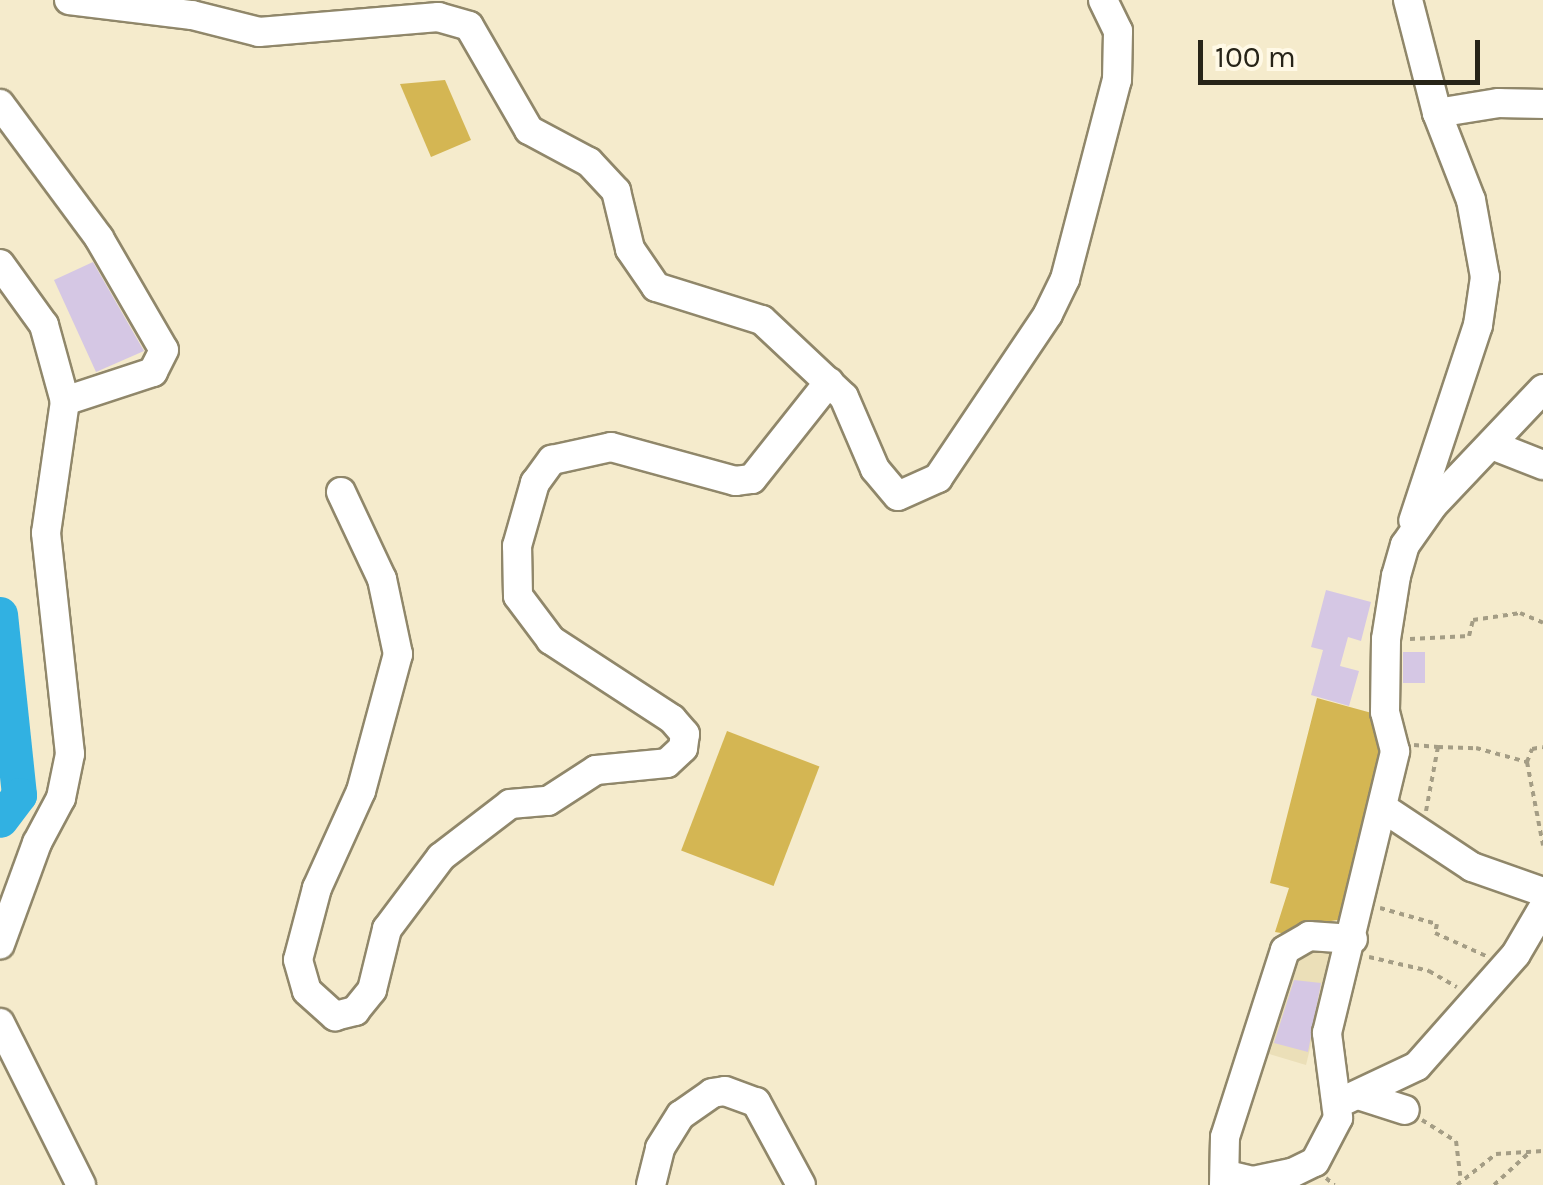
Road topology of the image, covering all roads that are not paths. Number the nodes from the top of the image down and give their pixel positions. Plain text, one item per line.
1 (68, 0) edge
2 (1104, 0) edge
3 (1408, 0) edge
4 (1426, 0) edge
5 (1416, 38) junction
6 (0, 104) edge
7 (1543, 104) edge
8 (1437, 114) junction
9 (0, 264) edge
10 (829, 382) junction
11 (1543, 389) edge
12 (65, 401) junction
13 (1492, 444) junction
14 (1543, 465) edge
15 (341, 492) dead end
16 (1405, 544) junction
17 (1383, 808) junction
18 (1543, 892) edge
19 (1543, 908) edge
20 (0, 944) edge
21 (1351, 945) junction
22 (0, 1023) edge
23 (1349, 1098) junction
24 (1405, 1110) road end
25 (1225, 1180) edge
26 (81, 1185) edge
27 (651, 1185) edge
28 (801, 1185) edge

1 - 10 street
2 - 10 street
3 - 5 street
4 - 5 street
5 - 8 street
6 - 12 street
7 - 8 street
8 - 16 street
9 - 12 street
10 - 15 street
11 - 13 street
12 - 20 street
13 - 14 street
13 - 16 street
16 - 17 street
17 - 18 street
17 - 21 street
19 - 23 street
21 - 23 street
21 - 25 street
22 - 26 street
23 - 24 street
23 - 25 street
27 - 28 street

